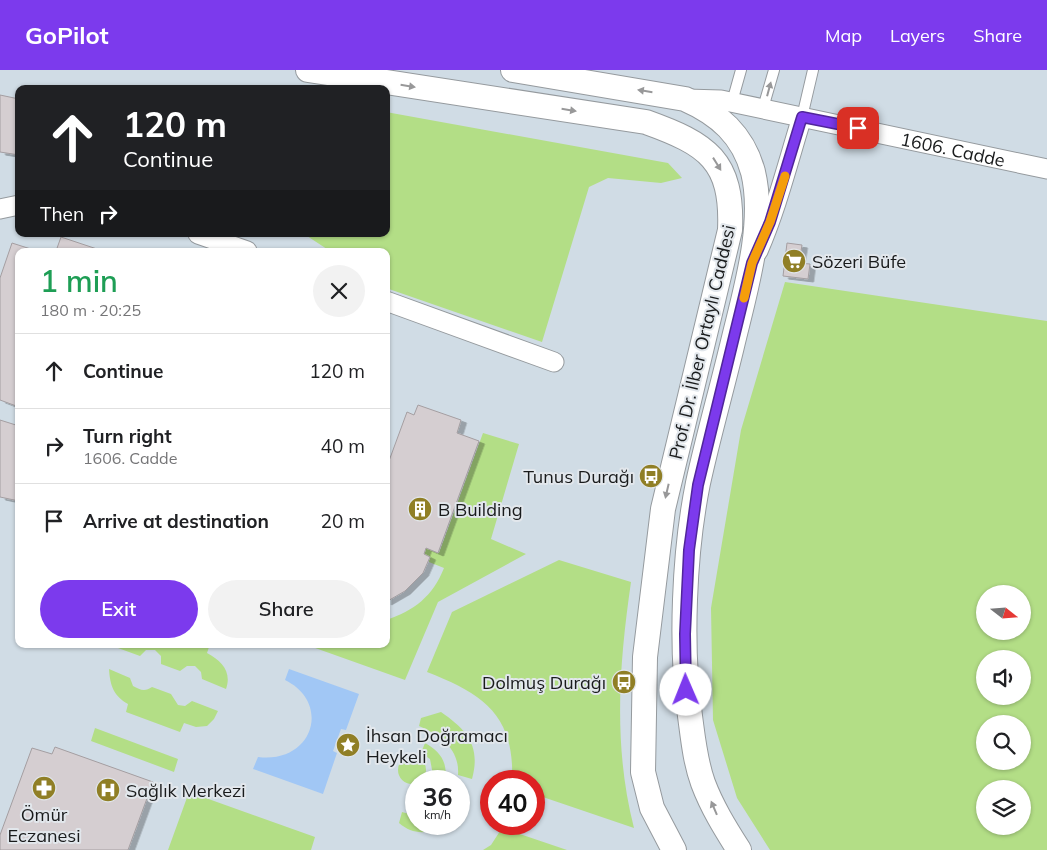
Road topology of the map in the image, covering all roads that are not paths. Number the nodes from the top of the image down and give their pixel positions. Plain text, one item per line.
1 (308, 70) edge
2 (513, 70) edge
3 (741, 70) edge
4 (774, 70) edge
5 (813, 70) edge
6 (685, 99) junction
7 (732, 102) junction
8 (763, 108) junction
9 (802, 117) junction
10 (1047, 169) edge
11 (15, 206) edge
12 (0, 209) edge
13 (207, 237) edge
14 (238, 248) edge
15 (752, 263) junction
16 (390, 302) edge
17 (554, 362) dead end
18 (674, 850) edge
19 (739, 850) edge

1 -> 18 street, Prof. Dr. İlber Ortaylı Caddesi
6 -> 2 street, Prof. Dr. İlber Ortaylı Caddesi
3 - 7 lane
8 -> 4 lane
5 - 9 lane
6 - 7 street, 1606. Cadde
6 - 15 street, Prof. Dr. İlber Ortaylı Caddesi
7 - 8 street, 1606. Cadde
8 - 9 street, 1606. Cadde
9 - 10 street, 1606. Cadde
9 - 15 street
11 - 12 street
13 - 14 street
19 -> 15 street, Prof. Dr. İlber Ortaylı Caddesi
16 - 17 street

